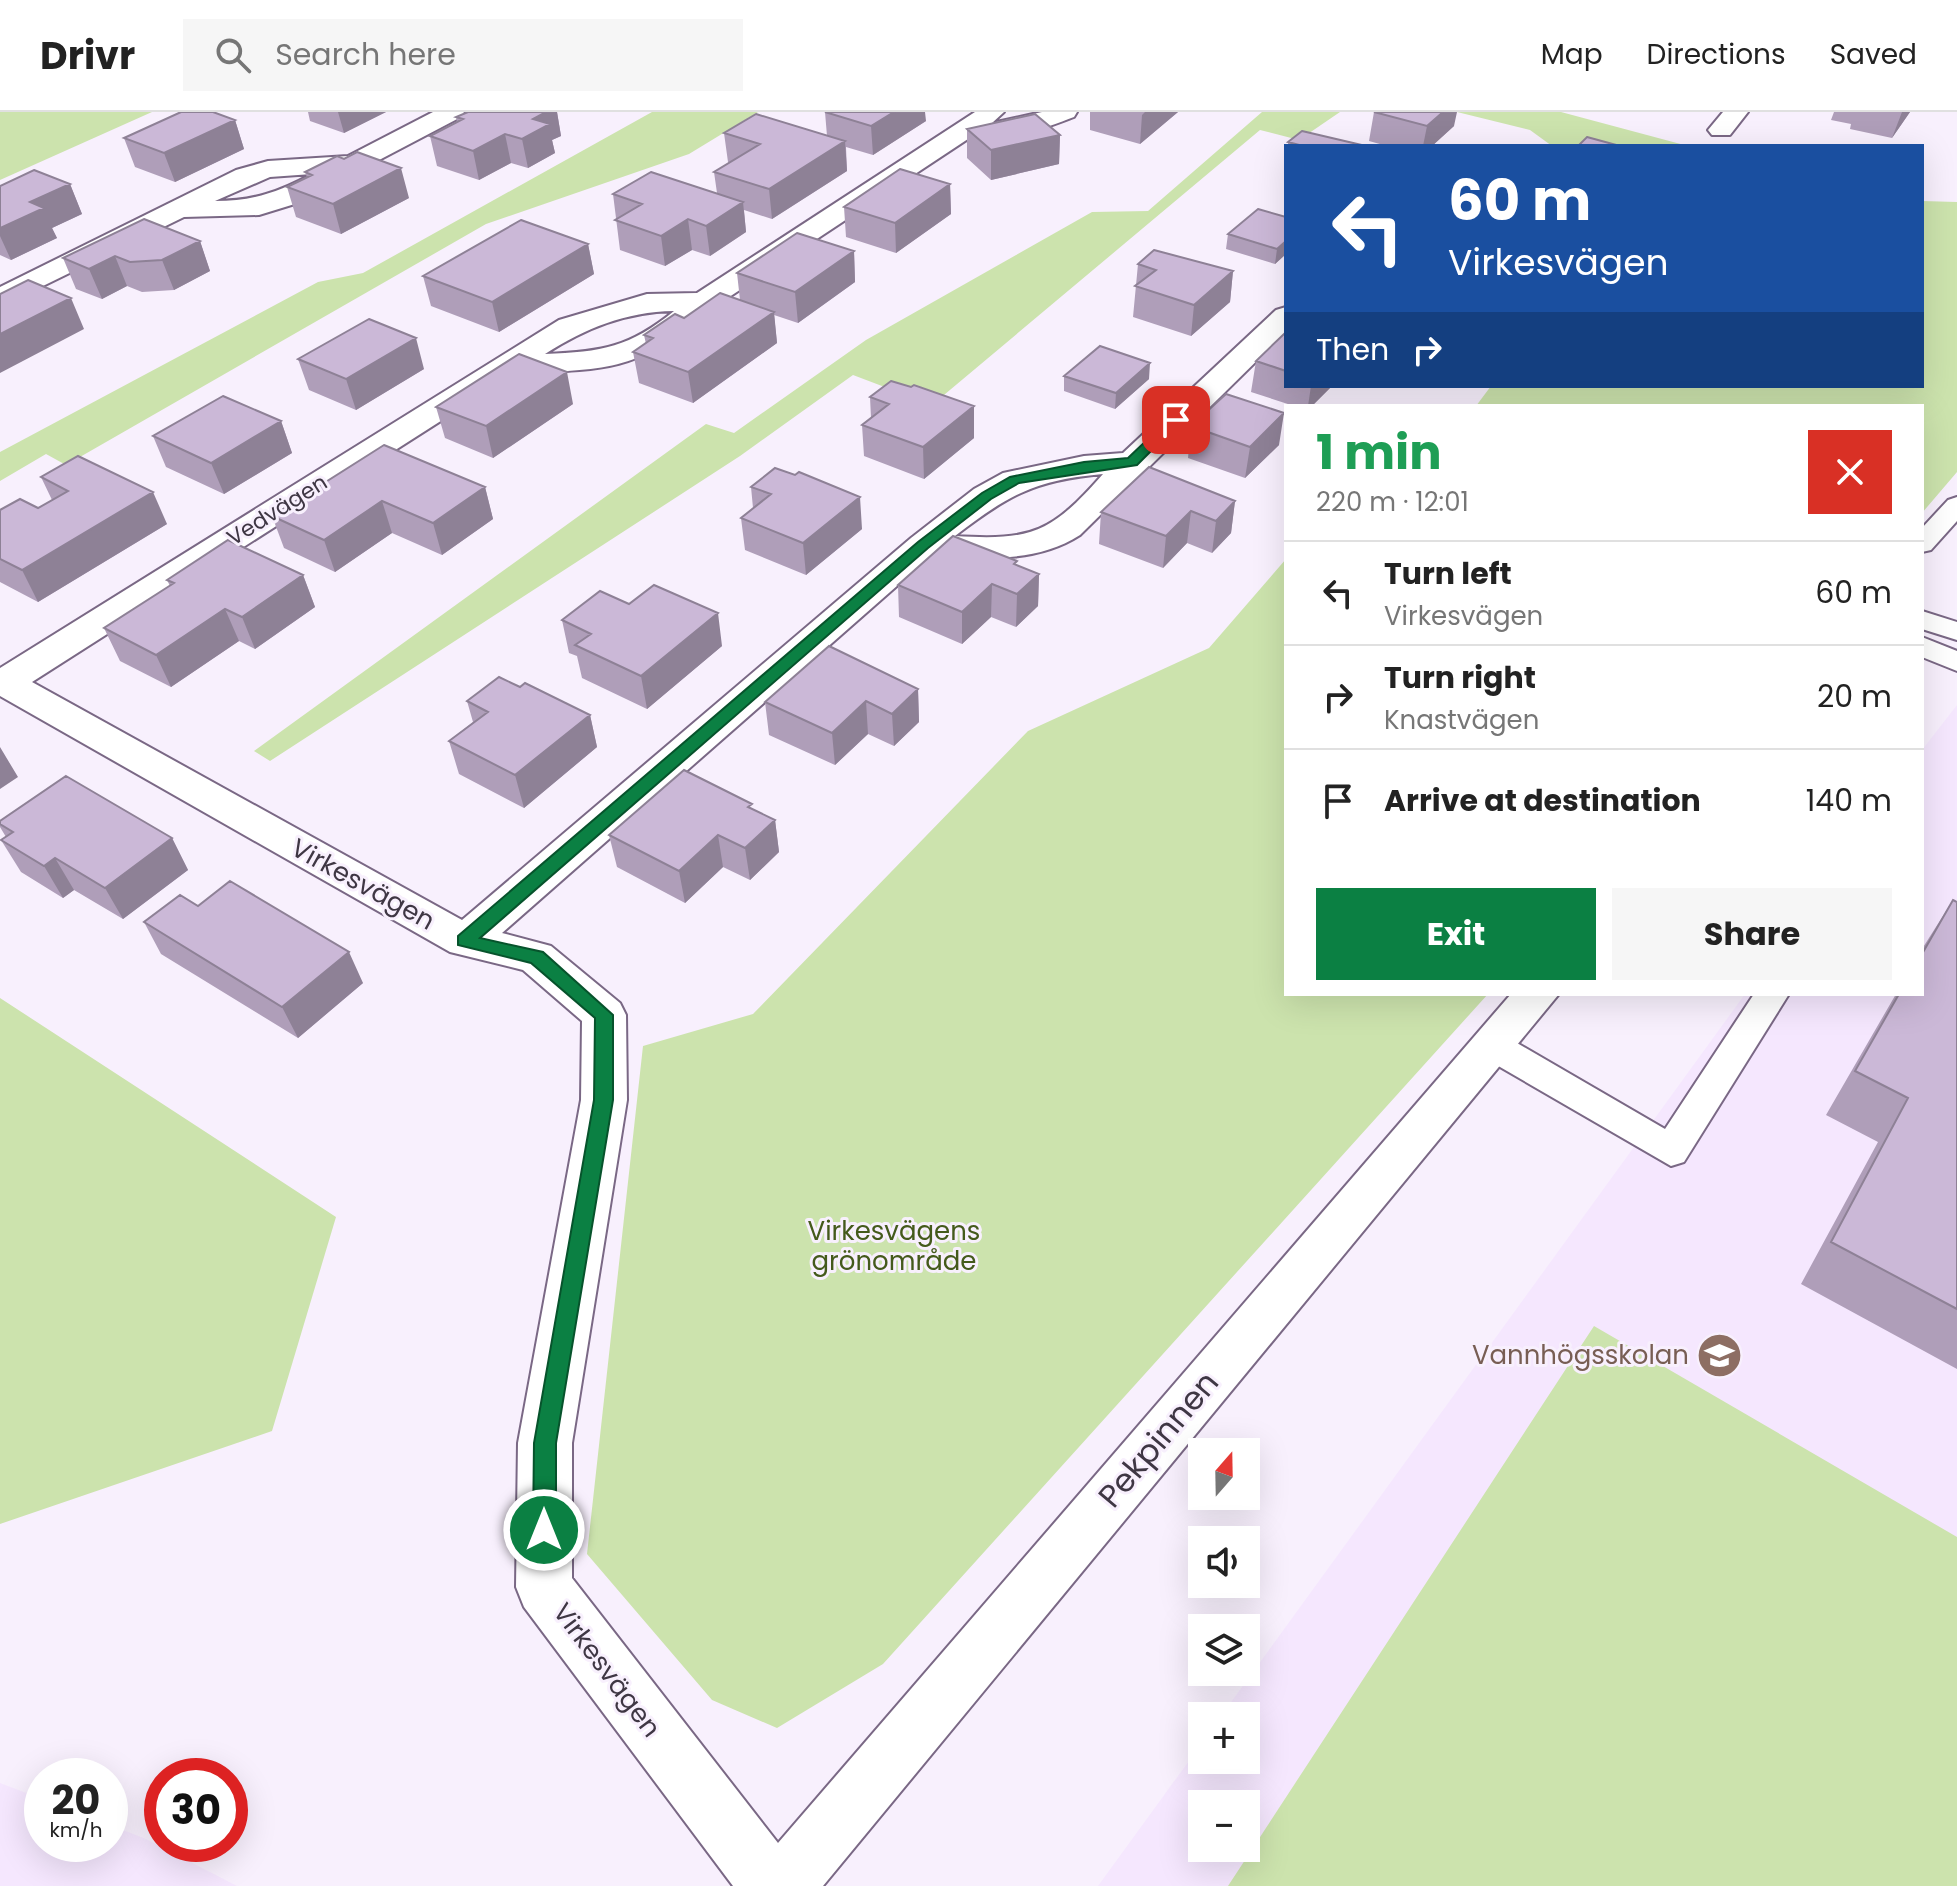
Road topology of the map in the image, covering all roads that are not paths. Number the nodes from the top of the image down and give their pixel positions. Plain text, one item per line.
1 (452, 112) edge
2 (992, 112) edge
3 (1065, 112) edge
4 (954, 137) junction
5 (0, 298) edge
6 (704, 301) junction
7 (1284, 318) edge
8 (508, 364) junction
9 (1132, 462) junction
10 (1957, 505) edge
11 (1924, 542) edge
12 (923, 545) junction
13 (1924, 621) edge
14 (1957, 631) edge
15 (1924, 647) edge
16 (1957, 662) edge
17 (2, 681) edge
18 (465, 941) junction
19 (1535, 996) edge
20 (1771, 996) edge
21 (1493, 1046) junction
22 (772, 1886) edge
23 (782, 1886) edge

1 - 5 street
2 - 4 street
3 - 4 street
4 - 6 street
6 - 8 street, Vedvägen
6 - 8 street
7 - 9 street
8 - 17 street, Vedvägen
9 - 12 street
9 - 12 street
10 - 11 lane
12 - 18 street
13 - 14 lane
15 - 16 lane
17 - 18 street, Virkesvägen
18 - 22 street, Virkesvägen
19 - 21 street, Pekpinnen
20 - 21 lane
21 - 23 street, Pekpinnen

